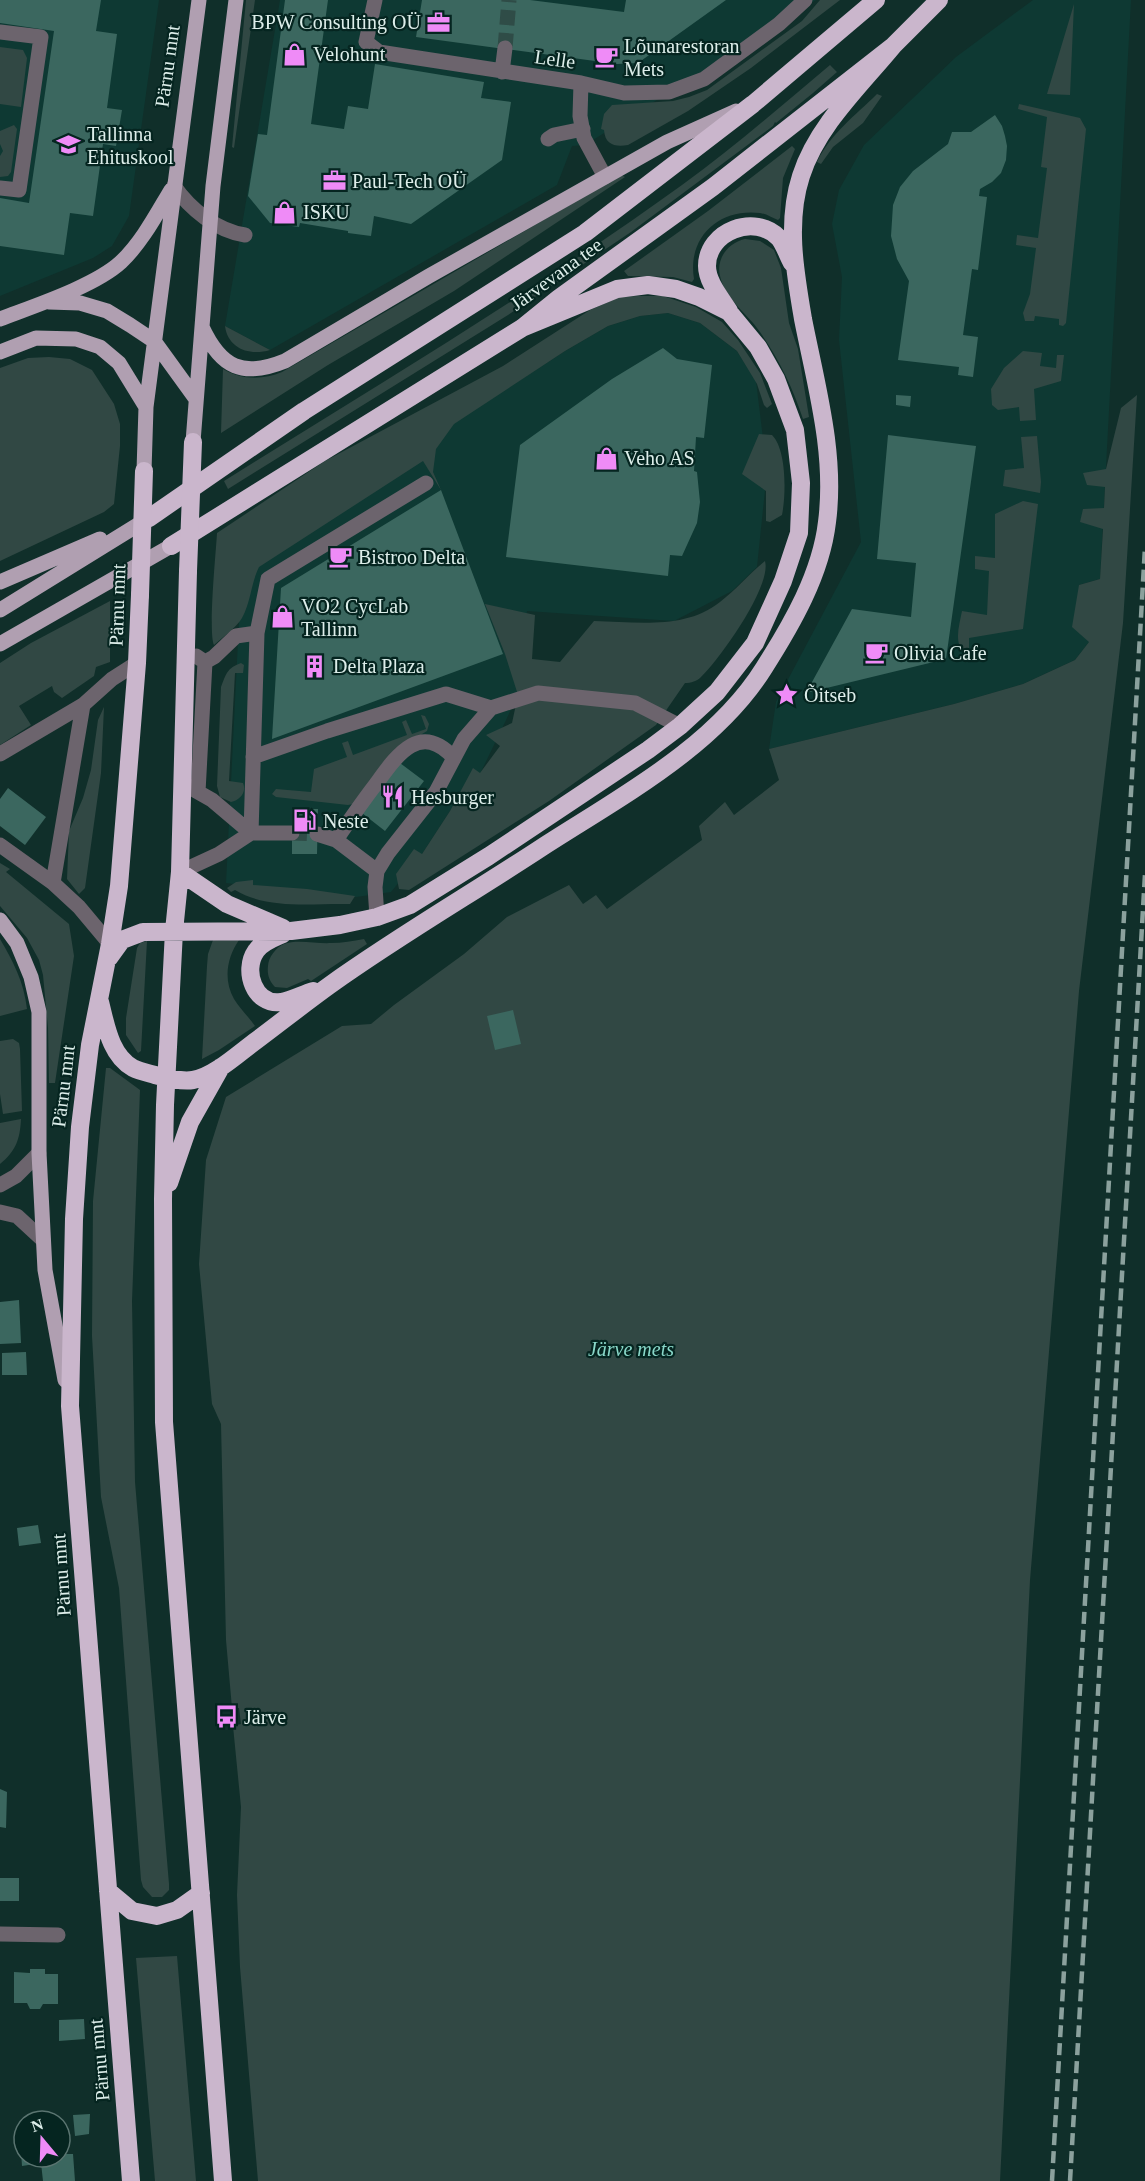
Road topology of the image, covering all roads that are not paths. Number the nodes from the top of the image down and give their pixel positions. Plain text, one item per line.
1 (199, 0) edge
2 (236, 0) edge
3 (375, 0) edge
4 (805, 0) edge
5 (876, 0) edge
6 (939, 0) edge
7 (0, 32) edge
8 (892, 46) junction
9 (505, 48) tunnel mouth
10 (502, 72) junction
11 (581, 83) junction
12 (753, 104) junction
13 (583, 129) junction
14 (548, 139) dead end
15 (605, 177) junction
16 (174, 186) junction
17 (0, 188) edge
18 (210, 219) junction
19 (245, 235) dead end
20 (794, 267) junction
21 (43, 302) junction
22 (729, 312) junction
23 (0, 319) edge
24 (202, 327) junction
25 (522, 328) junction
26 (154, 341) junction
27 (0, 352) edge
28 (196, 399) junction
29 (146, 407) junction
30 (194, 442) joint
31 (144, 471) joint
32 (426, 483) dead end
33 (149, 518) junction
34 (171, 546) joint
35 (0, 582) edge
36 (0, 610) edge
37 (257, 633) junction
38 (0, 644) edge
39 (187, 650) junction
40 (205, 662) junction
41 (137, 663) junction
42 (83, 705) junction
43 (491, 708) junction
44 (680, 726) junction
45 (0, 754) edge
46 (253, 757) junction
47 (454, 758) junction
48 (190, 788) junction
49 (251, 833) junction
50 (292, 833) tunnel mouth
51 (317, 834) tunnel mouth
52 (336, 840) junction
53 (0, 845) edge
54 (377, 871) junction
55 (180, 872) junction
56 (53, 884) junction
57 (377, 917) junction
58 (0, 920) edge
59 (291, 931) junction
60 (174, 932) junction
61 (108, 953) junction
62 (331, 984) junction
63 (99, 994) junction
64 (221, 1067) junction
65 (166, 1078) junction
66 (39, 1153) junction
67 (0, 1185) edge
68 (163, 1199) junction
69 (0, 1212) edge
70 (44, 1240) junction
71 (70, 1406) junction
72 (108, 1891) junction
73 (201, 1893) junction
74 (0, 1934) edge
75 (58, 1935) dead end
76 (131, 2181) edge
77 (223, 2181) edge

1 - 16 main road, Pärnu mnt
2 - 18 main road
3 - 10 street, Lelle
4 - 11 street, Lelle
5 - 12 highway, Järvevana tee
6 - 8 highway, Järvevana tee
7 - 17 street
8 - 20 highway
8 - 25 highway, Järvevana tee
9 - 10 street
10 - 11 street, Lelle
11 - 13 street
12 - 15 main road
12 - 33 highway, Järvevana tee
13 - 14 street
13 - 15 street
15 - 24 main road
16 - 18 street
16 - 21 main road
16 - 26 main road, Pärnu mnt
18 - 19 street
18 - 24 main road
20 - 22 highway
20 - 62 highway
21 - 23 main road
21 - 26 main road
22 - 25 highway
22 - 44 highway
24 - 28 main road
25 - 34 highway, Järvevana tee
26 - 28 main road
26 - 29 main road, Pärnu mnt
27 - 29 main road
28 - 30 main road
29 - 31 main road, Pärnu mnt
30 - 39 highway, bridge
31 - 41 highway, Pärnu mnt, bridge
32 - 37 street
33 - 35 main road
33 - 36 main road
34 - 38 main road
37 - 40 street
37 - 46 street
39 - 40 street
39 - 48 highway
40 - 48 street
41 - 42 street
41 - 61 highway, Pärnu mnt
42 - 45 street
42 - 56 street
43 - 44 street
43 - 46 street
43 - 47 street
44 - 57 highway
46 - 49 street
47 - 52 street
47 - 54 street
48 - 49 street
48 - 55 highway
49 - 50 street
49 - 55 street
51 - 52 street
52 - 54 street
53 - 56 street
54 - 57 street
55 - 59 highway
55 - 60 highway
56 - 61 street
57 - 59 highway
58 - 66 main road
59 - 60 highway
59 - 62 highway
60 - 61 highway
60 - 65 highway
61 - 63 highway, Pärnu mnt
62 - 64 highway
63 - 65 highway
63 - 71 highway, Pärnu mnt
64 - 65 highway
64 - 68 highway
65 - 68 highway
66 - 67 street
66 - 70 main road
68 - 73 highway
69 - 70 street
70 - 71 main road
71 - 72 highway, Pärnu mnt
72 - 73 highway
72 - 76 highway, Pärnu mnt
73 - 77 highway
74 - 75 street

